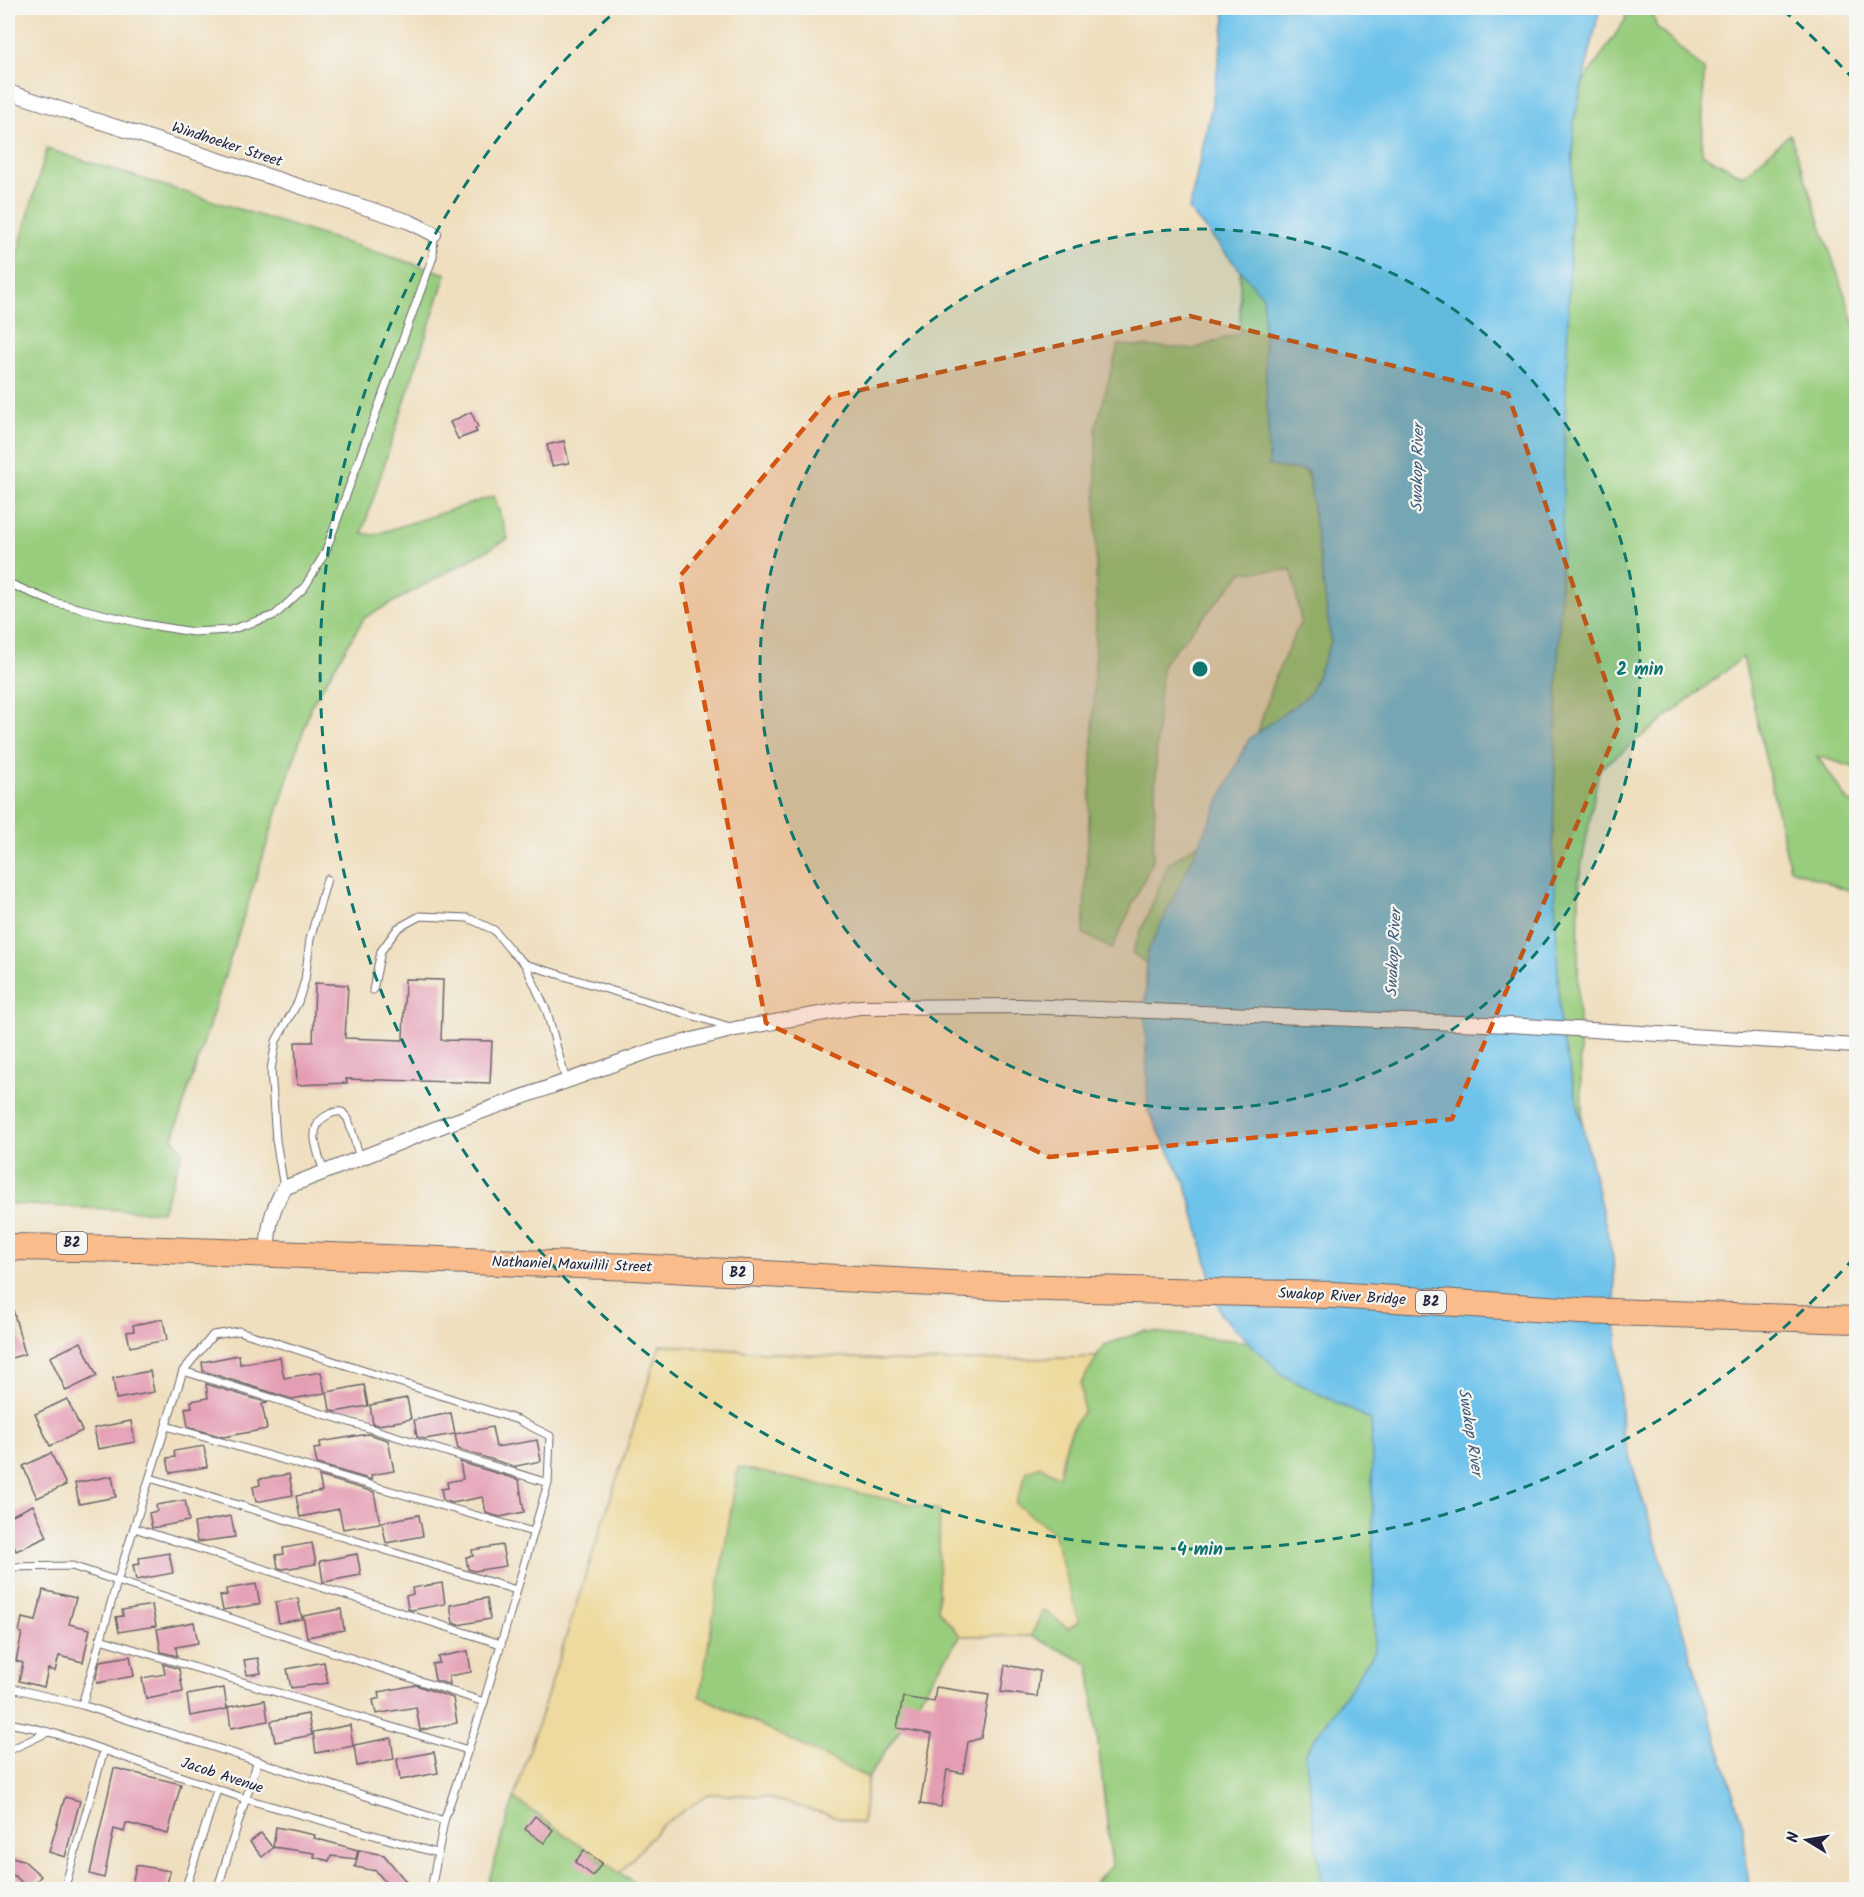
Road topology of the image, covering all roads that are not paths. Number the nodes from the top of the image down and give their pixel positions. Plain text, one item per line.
1 (8, 92) edge
2 (434, 234) joint
3 (8, 583) edge
4 (327, 879) dead end
5 (525, 964) junction
6 (373, 990) dead end
7 (735, 1029) junction
8 (1857, 1046) edge
9 (566, 1081) junction
10 (360, 1158) junction
11 (324, 1172) junction
12 (284, 1188) junction
13 (8, 1238) edge
14 (8, 1247) edge
15 (136, 1249) junction
16 (267, 1253) junction
17 (1006, 1287) joint
18 (1857, 1320) edge
19 (183, 1371) junction
20 (166, 1426) junction
21 (150, 1478) junction
22 (548, 1483) junction
23 (134, 1528) junction
24 (533, 1532) junction
25 (8, 1567) edge
26 (117, 1582) junction
27 (516, 1590) junction
28 (100, 1639) junction
29 (501, 1644) junction
30 (8, 1688) edge
31 (484, 1702) junction
32 (82, 1705) junction
33 (8, 1723) edge
34 (48, 1732) junction
35 (104, 1750) junction
36 (468, 1750) junction
37 (8, 1751) edge
38 (258, 1760) junction
39 (217, 1790) junction
40 (246, 1799) junction
41 (444, 1821) junction
42 (437, 1853) junction
43 (64, 1890) edge
44 (185, 1890) edge
45 (217, 1890) edge
46 (431, 1890) edge

1 - 2 street, Windhoeker Street
2 - 3 lane
4 - 12 lane
5 - 6 lane
5 - 7 lane
5 - 9 lane
7 - 8 street
7 - 9 street
9 - 10 street
10 - 11 street
10 - 11 lane
11 - 12 street
12 - 16 street
13 - 15 highway, Nathaniel Maxuilili Street / B2
14 - 15 highway, Nathaniel Maxuilili Street / B2
15 - 16 highway, Nathaniel Maxuilili Street / B2
16 - 17 highway, Nathaniel Maxuilili Street / B2
17 - 18 highway, Swakop River Bridge / B2
19 - 20 lane
19 - 22 lane
19 - 22 lane
20 - 21 lane
20 - 24 lane
21 - 23 lane
21 - 27 lane
22 - 24 lane
23 - 26 lane
23 - 29 lane
24 - 27 lane
25 - 26 lane
26 - 28 lane
26 - 31 lane
27 - 29 lane
28 - 32 lane
28 - 36 lane
29 - 31 lane
30 - 32 lane, Jacob Avenue
31 - 36 lane
32 - 38 lane, Jacob Avenue
33 - 34 lane, Jacob Avenue
34 - 35 lane, Jacob Avenue
34 - 37 lane
35 - 39 lane, Jacob Avenue
35 - 43 lane
36 - 41 lane
38 - 40 lane
38 - 41 lane, Jacob Avenue
39 - 40 lane, Jacob Avenue
39 - 44 lane
40 - 42 lane, Jacob Avenue
40 - 45 lane
41 - 42 lane
42 - 46 lane

